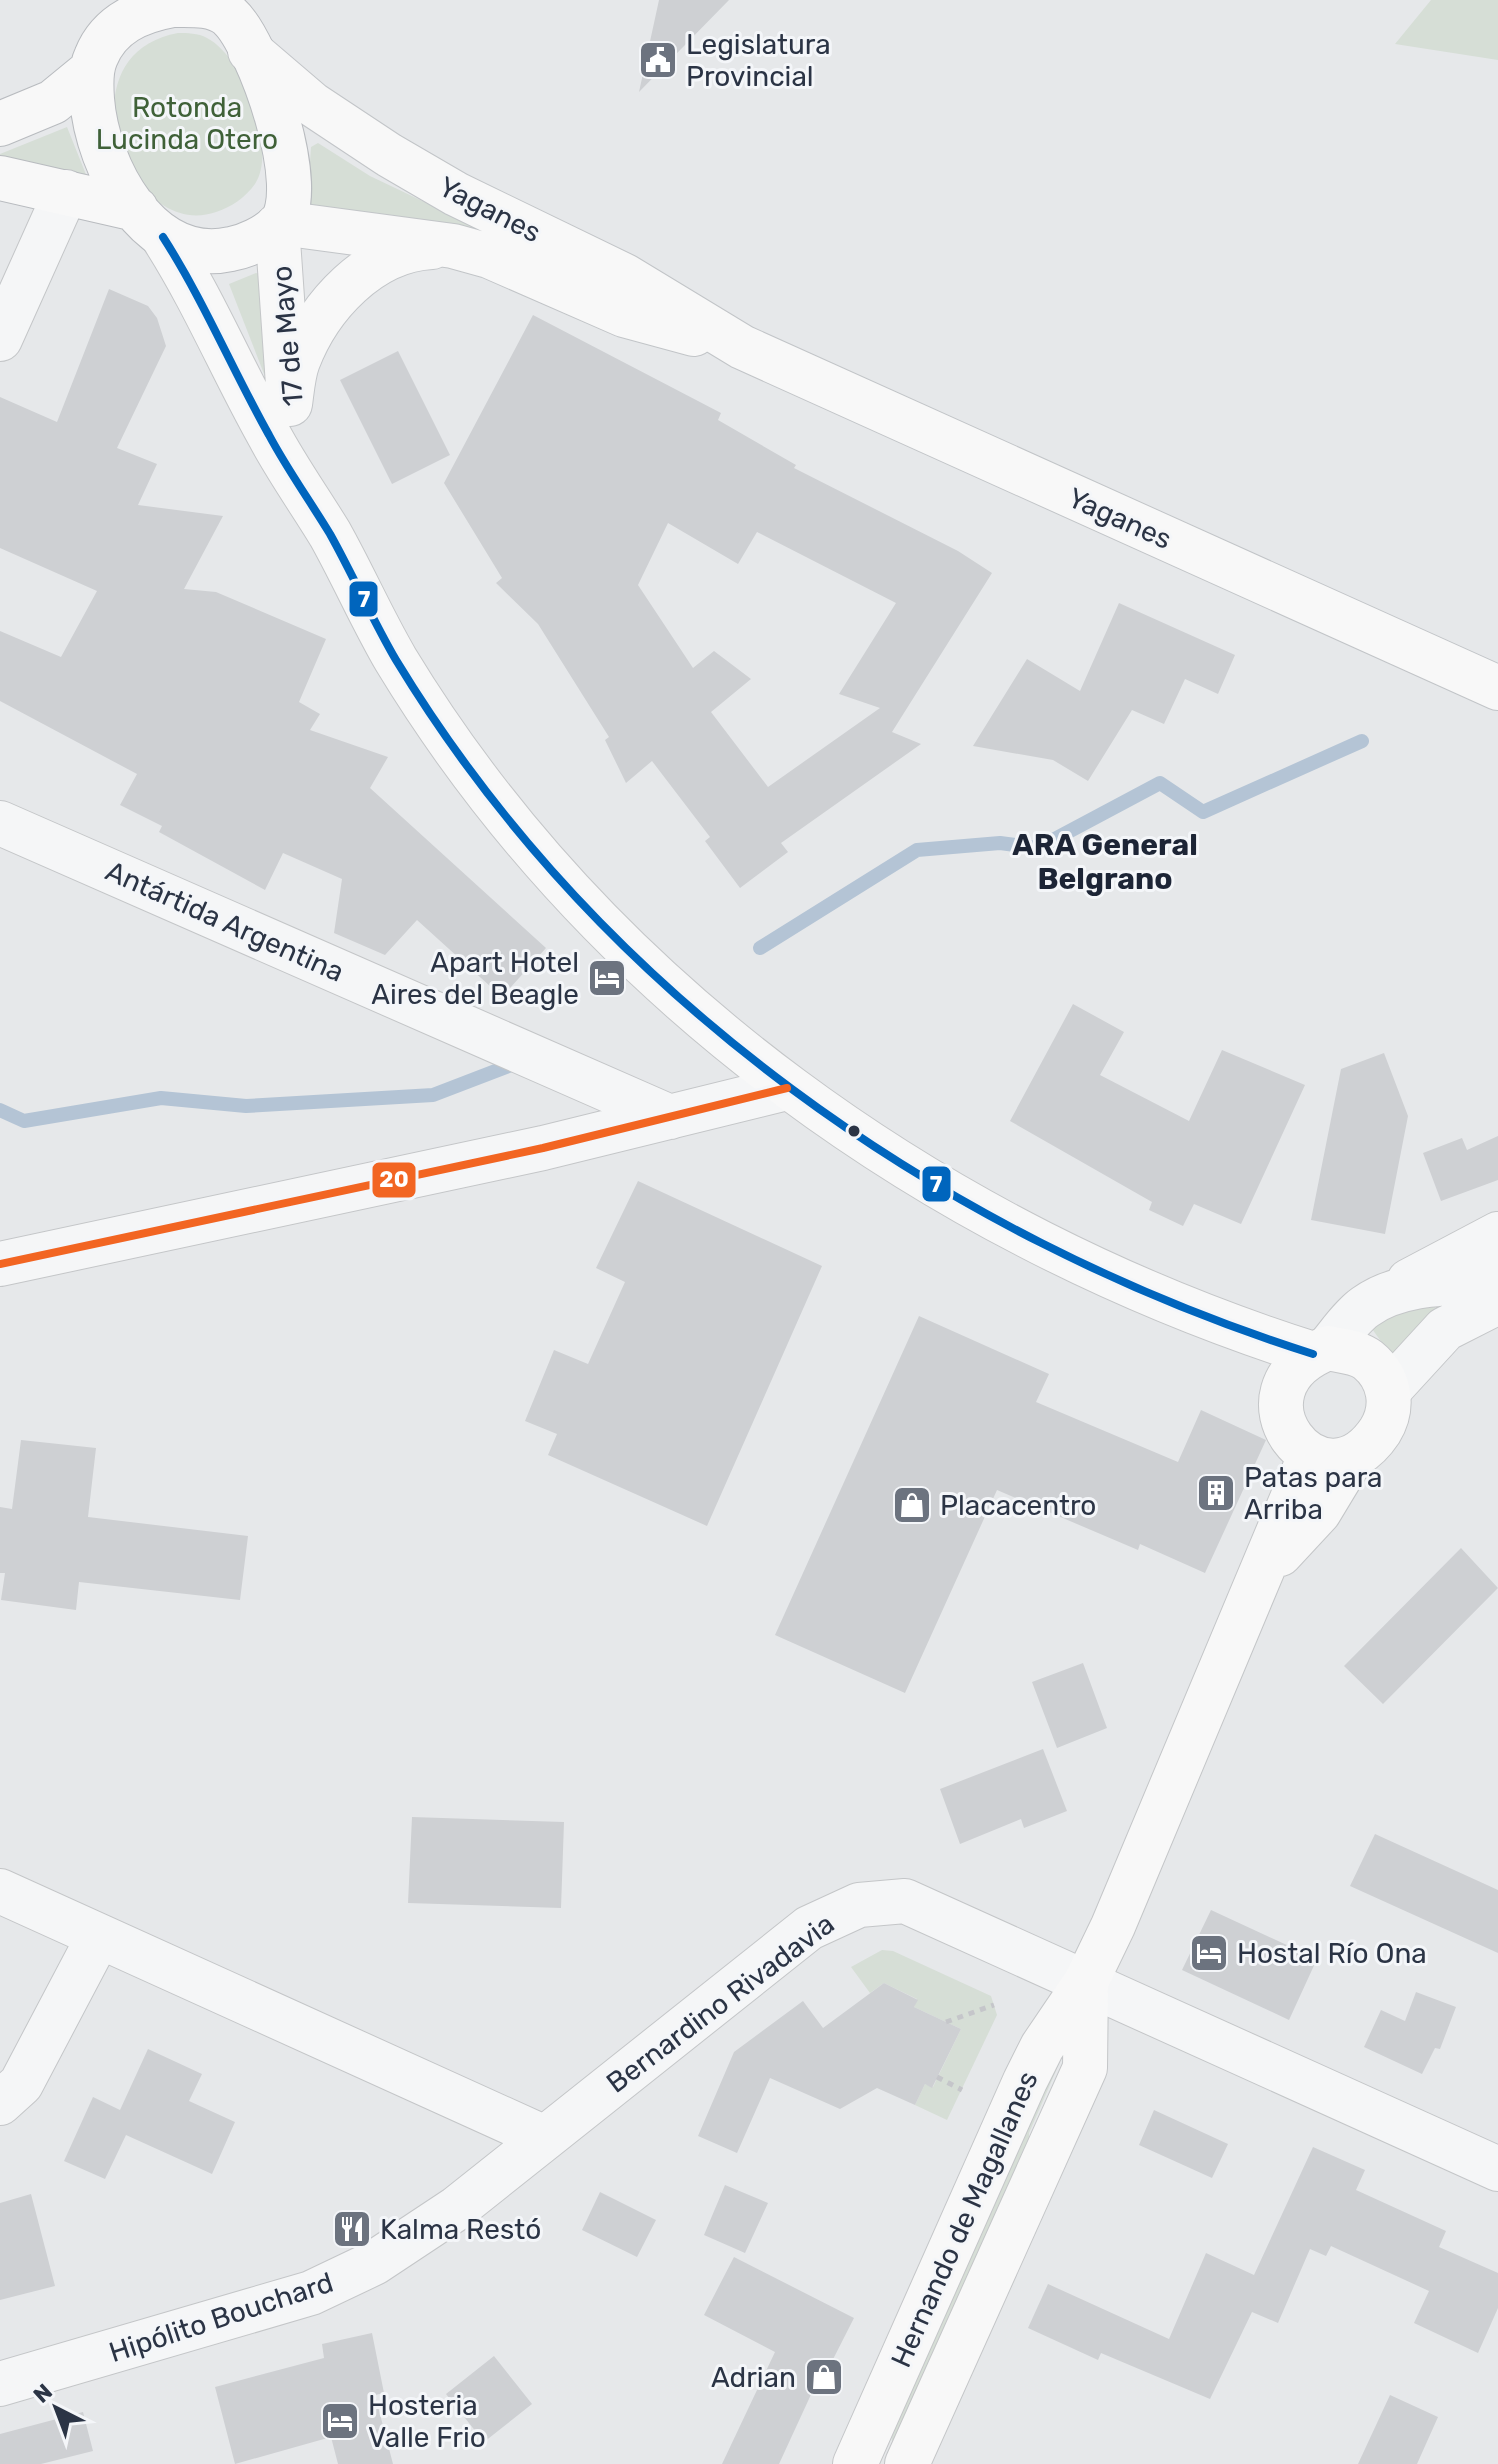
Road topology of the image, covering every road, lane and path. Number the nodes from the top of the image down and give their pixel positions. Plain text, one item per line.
1 (224, 7) edge
2 (116, 14) edge
3 (250, 51) junction
4 (92, 70) junction
5 (0, 124) edge
6 (0, 178) edge
7 (66, 192) junction
8 (149, 223) junction
9 (279, 224) junction
10 (453, 246) junction
11 (0, 339) edge
12 (742, 347) junction
13 (290, 404) junction
14 (330, 536) junction
15 (1498, 688) edge
16 (0, 823) edge
17 (787, 1088) junction
18 (670, 1117) junction
19 (1498, 1234) edge
20 (0, 1264) edge
21 (1498, 1280) edge
22 (1386, 1295) junction
23 (1498, 1302) edge
24 (1219, 1324) junction
25 (1320, 1351) junction
26 (1389, 1390) junction
27 (1278, 1399) junction
28 (1330, 1458) junction
29 (0, 1891) edge
30 (99, 1936) junction
31 (1086, 1982) junction
32 (994, 2005) dead end
33 (946, 2022) dead end
34 (937, 2077) dead end
35 (962, 2090) dead end
36 (0, 2103) edge
37 (545, 2138) junction
38 (1498, 2169) edge
39 (0, 2384) edge
40 (855, 2464) edge
41 (907, 2464) edge

1 - 2 main road
1 - 3 main road
2 - 4 main road
3 - 9 main road
3 - 12 main road, Yaganes
4 - 5 main road
4 - 8 main road
6 - 7 main road
7 - 8 main road
7 - 11 street
8 - 9 main road
8 - 14 main road, 17 de Mayo
9 - 10 main road, Yaganes
9 - 13 main road, 17 de Mayo
10 - 12 main road, Yaganes
10 - 13 main road
12 - 15 main road, Yaganes
13 - 14 main road, 17 de Mayo
14 - 17 main road, 17 de Mayo
16 - 18 street, Antártida Argentina
17 - 18 street
17 - 24 main road, 17 de Mayo
18 - 20 street
19 - 22 street
21 - 22 street
22 - 25 street
23 - 26 street
24 - 25 main road, 17 de Mayo
24 - 27 main road, 17 de Mayo
25 - 26 main road
25 - 27 main road
26 - 28 main road
27 - 28 main road
28 - 31 main road, Hernando de Magallanes
29 - 30 street
30 - 36 street
30 - 37 street
31 - 37 street, Bernardino Rivadavia
31 - 38 street, Bernardino Rivadavia
31 - 40 main road, Hernando de Magallanes
31 - 41 main road, Hernando de Magallanes
32 - 33 path
34 - 35 path
37 - 39 street, Hipólito Bouchard

